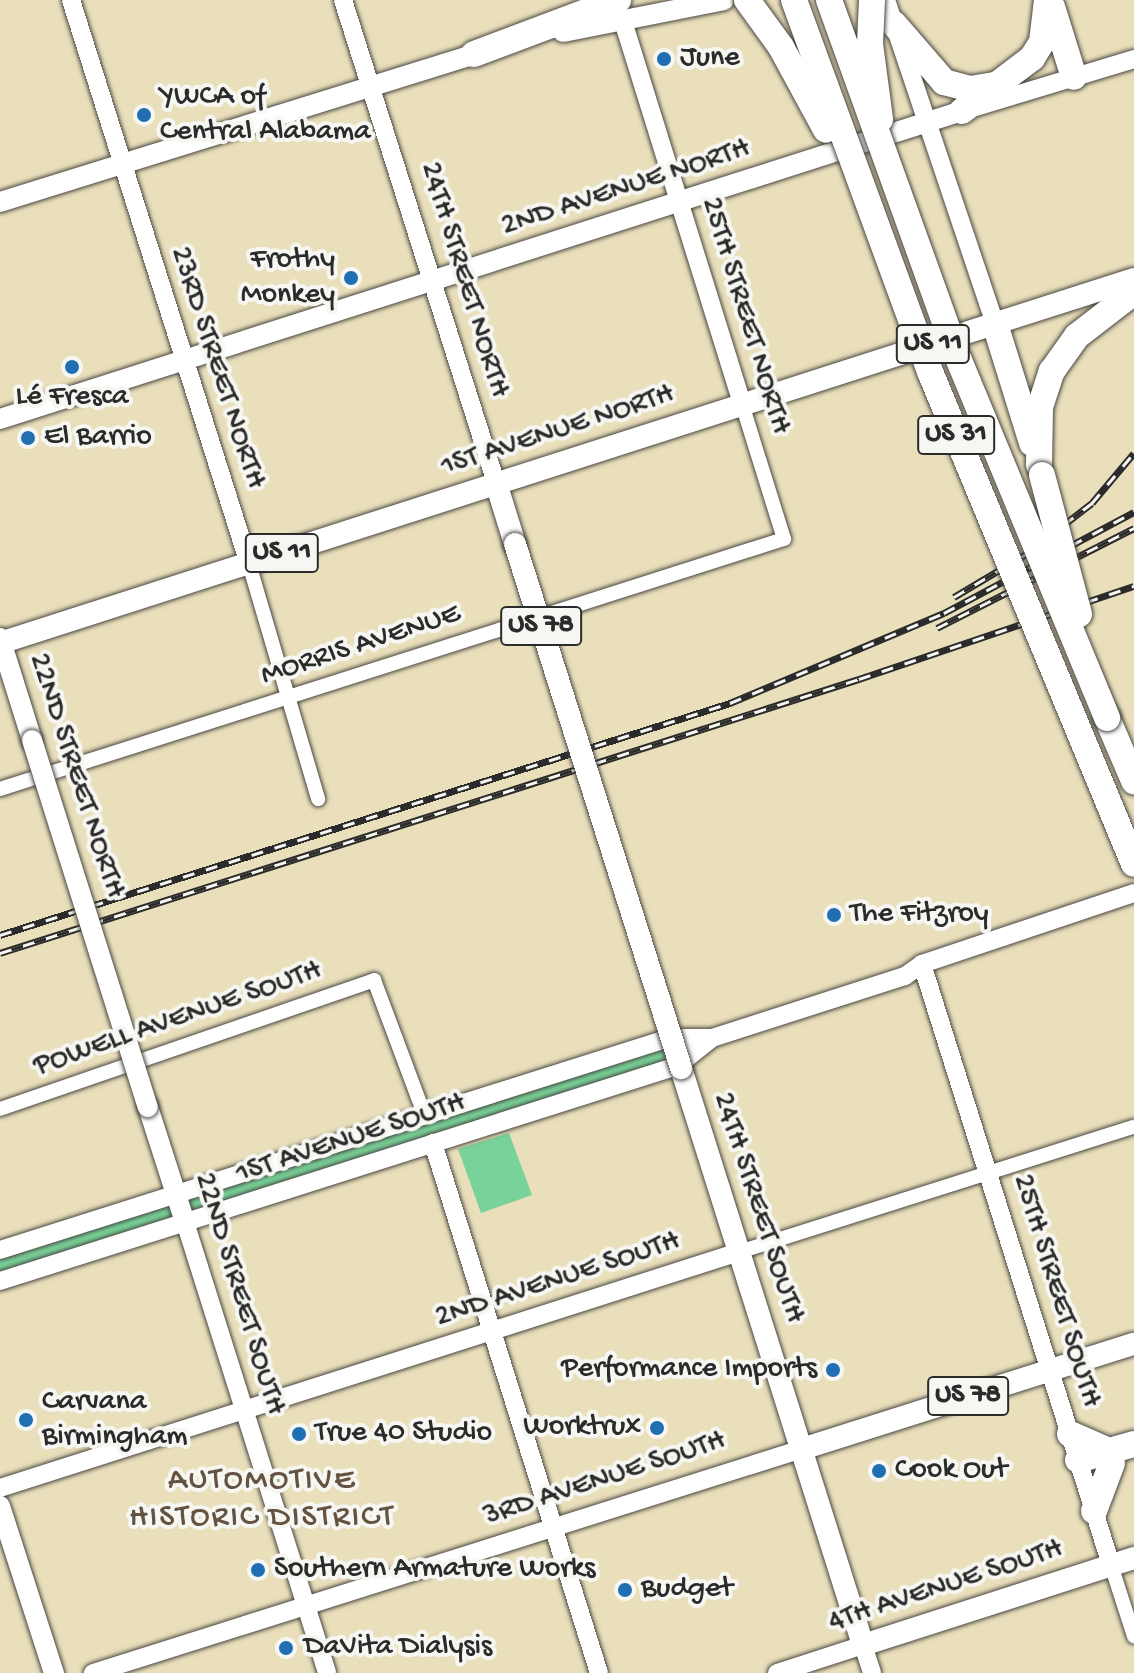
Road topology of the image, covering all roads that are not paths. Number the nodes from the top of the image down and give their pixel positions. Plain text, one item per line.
1 (71, 0) edge
2 (343, 0) edge
3 (724, 0) edge
4 (747, 0) edge
5 (794, 0) edge
6 (829, 0) edge
7 (872, 0) edge
8 (1049, 0) edge
9 (620, 9) edge
10 (890, 12) edge
11 (474, 54) joint
12 (1134, 59) edge
13 (1074, 77) junction
14 (370, 85) junction
15 (996, 85) junction
16 (962, 111) junction
17 (928, 121) junction
18 (123, 163) junction
19 (888, 174) junction
20 (0, 202) edge
21 (680, 204) junction
22 (870, 212) junction
23 (432, 283) junction
24 (1130, 288) edge
25 (995, 324) junction
26 (185, 361) junction
27 (742, 404) junction
28 (0, 419) edge
29 (1040, 470) junction
30 (496, 483) junction
31 (784, 539) joint
32 (249, 564) junction
33 (0, 641) edge
34 (291, 695) junction
35 (1107, 718) junction
36 (584, 761) joint
37 (1134, 781) edge
38 (0, 789) edge
39 (318, 799) dead end
40 (1134, 864) edge
41 (1134, 893) edge
42 (94, 933) joint
43 (922, 964) junction
44 (712, 1038) junction
45 (0, 1109) edge
46 (424, 1114) junction
47 (1134, 1127) edge
48 (433, 1143) junction
49 (988, 1174) junction
50 (176, 1194) junction
51 (140, 1206) junction
52 (185, 1222) junction
53 (146, 1235) junction
54 (0, 1250) edge
55 (739, 1252) junction
56 (0, 1281) edge
57 (491, 1332) junction
58 (1134, 1344) edge
59 (1050, 1370) junction
60 (243, 1411) junction
61 (1070, 1434) junction
62 (802, 1449) junction
63 (1122, 1454) edge
64 (1080, 1465) junction
65 (0, 1488) edge
66 (0, 1506) edge
67 (1094, 1511) junction
68 (553, 1528) junction
69 (1134, 1558) edge
70 (1111, 1565) junction
71 (306, 1606) junction
72 (1134, 1636) edge
73 (863, 1645) junction
74 (54, 1673) edge
75 (93, 1673) edge
76 (327, 1673) edge
77 (599, 1673) edge
78 (777, 1673) edge
79 (872, 1673) edge

1 - 18 street, 23RD STREET NORTH
2 - 14 street, 24TH STREET NORTH
3 - 9 main road
4 - 22 highway, bridge
5 - 22 highway, US 31, bridge
6 - 19 highway, US 31, bridge
7 - 19 highway, bridge
8 - 13 highway
8 - 15 highway
9 - 11 highway
9 - 21 street, 25TH STREET NORTH
10 - 15 highway
10 - 17 street
11 - 14 main road
12 - 13 street, 2ND AVENUE NORTH
13 - 16 street, 2ND AVENUE NORTH
14 - 18 main road
14 - 23 street, 24TH STREET NORTH
15 - 16 highway
16 - 17 main road, 2ND AVENUE NORTH
17 - 21 main road, 2ND AVENUE NORTH
17 - 25 street
18 - 20 main road
18 - 26 street, 23RD STREET NORTH
19 - 35 highway, US 31, bridge
21 - 23 main road, 2ND AVENUE NORTH
21 - 27 street, 25TH STREET NORTH
22 - 40 highway, US 31, bridge
23 - 26 main road, 2ND AVENUE NORTH
23 - 30 street, 24TH STREET NORTH
24 - 25 main road, 1ST AVENUE NORTH / US 11
24 - 29 highway
25 - 27 main road, 1ST AVENUE NORTH / US 11
25 - 29 highway
26 - 28 main road, 2ND AVENUE NORTH
26 - 32 street, 23RD STREET NORTH
27 - 30 main road, 1ST AVENUE NORTH / US 11
27 - 31 street, 25TH STREET NORTH
29 - 35 highway, bridge
30 - 32 main road, 1ST AVENUE NORTH / US 11
30 - 36 main road, 24TH STREET NORTH / US 78, bridge
31 - 34 street, MORRIS AVENUE
32 - 33 main road, 1ST AVENUE NORTH / US 11
32 - 34 street, 23RD STREET NORTH
33 - 42 main road, 22ND STREET NORTH, bridge
34 - 38 street, MORRIS AVENUE
34 - 39 street, 23RD STREET NORTH
35 - 37 highway, US 31
36 - 55 main road, 24TH STREET SOUTH / US 78, bridge
41 - 43 street, 1ST AVENUE SOUTH
42 - 50 main road, 22ND STREET SOUTH, bridge
43 - 44 street, 1ST AVENUE SOUTH
43 - 49 street, 25TH STREET SOUTH
44 - 46 street, 1ST AVENUE SOUTH
44 - 48 street, 1ST AVENUE SOUTH
45 - 46 street, POWELL AVENUE SOUTH
46 - 50 street, 1ST AVENUE SOUTH
47 - 49 street, 2ND AVENUE SOUTH
48 - 52 street, 1ST AVENUE SOUTH
48 - 57 street
49 - 55 street, 2ND AVENUE SOUTH
49 - 59 street, 25TH STREET SOUTH
50 - 51 street, 1ST AVENUE SOUTH
50 - 52 main road, 22ND STREET SOUTH
51 - 53 street
51 - 54 street, 1ST AVENUE SOUTH
52 - 53 street, 1ST AVENUE SOUTH
52 - 60 street, 22ND STREET SOUTH
53 - 56 street, 1ST AVENUE SOUTH
55 - 57 street, 2ND AVENUE SOUTH
55 - 62 main road, 24TH STREET SOUTH / US 78
57 - 60 street, 2ND AVENUE SOUTH
57 - 68 street
58 - 59 main road, 3RD AVENUE SOUTH / US 78
59 - 61 street, 25TH STREET SOUTH
59 - 62 main road, 3RD AVENUE SOUTH / US 78
60 - 65 street, 2ND AVENUE SOUTH
60 - 71 street, 22ND STREET SOUTH
61 - 63 highway
61 - 64 street, 25TH STREET SOUTH
62 - 68 street, 3RD AVENUE SOUTH
62 - 73 main road, 24TH STREET SOUTH / US 78
63 - 64 highway
63 - 67 highway
64 - 67 street, 25TH STREET SOUTH
66 - 74 main road
67 - 70 street, 25TH STREET SOUTH
68 - 71 street, 3RD AVENUE SOUTH
68 - 77 street
69 - 70 main road, 4TH AVENUE SOUTH
70 - 72 street, 25TH STREET SOUTH
70 - 73 main road, 4TH AVENUE SOUTH
71 - 75 street, 3RD AVENUE SOUTH
71 - 76 street, 22ND STREET SOUTH
73 - 78 street, 4TH AVENUE SOUTH
73 - 79 street, 24TH STREET SOUTH

